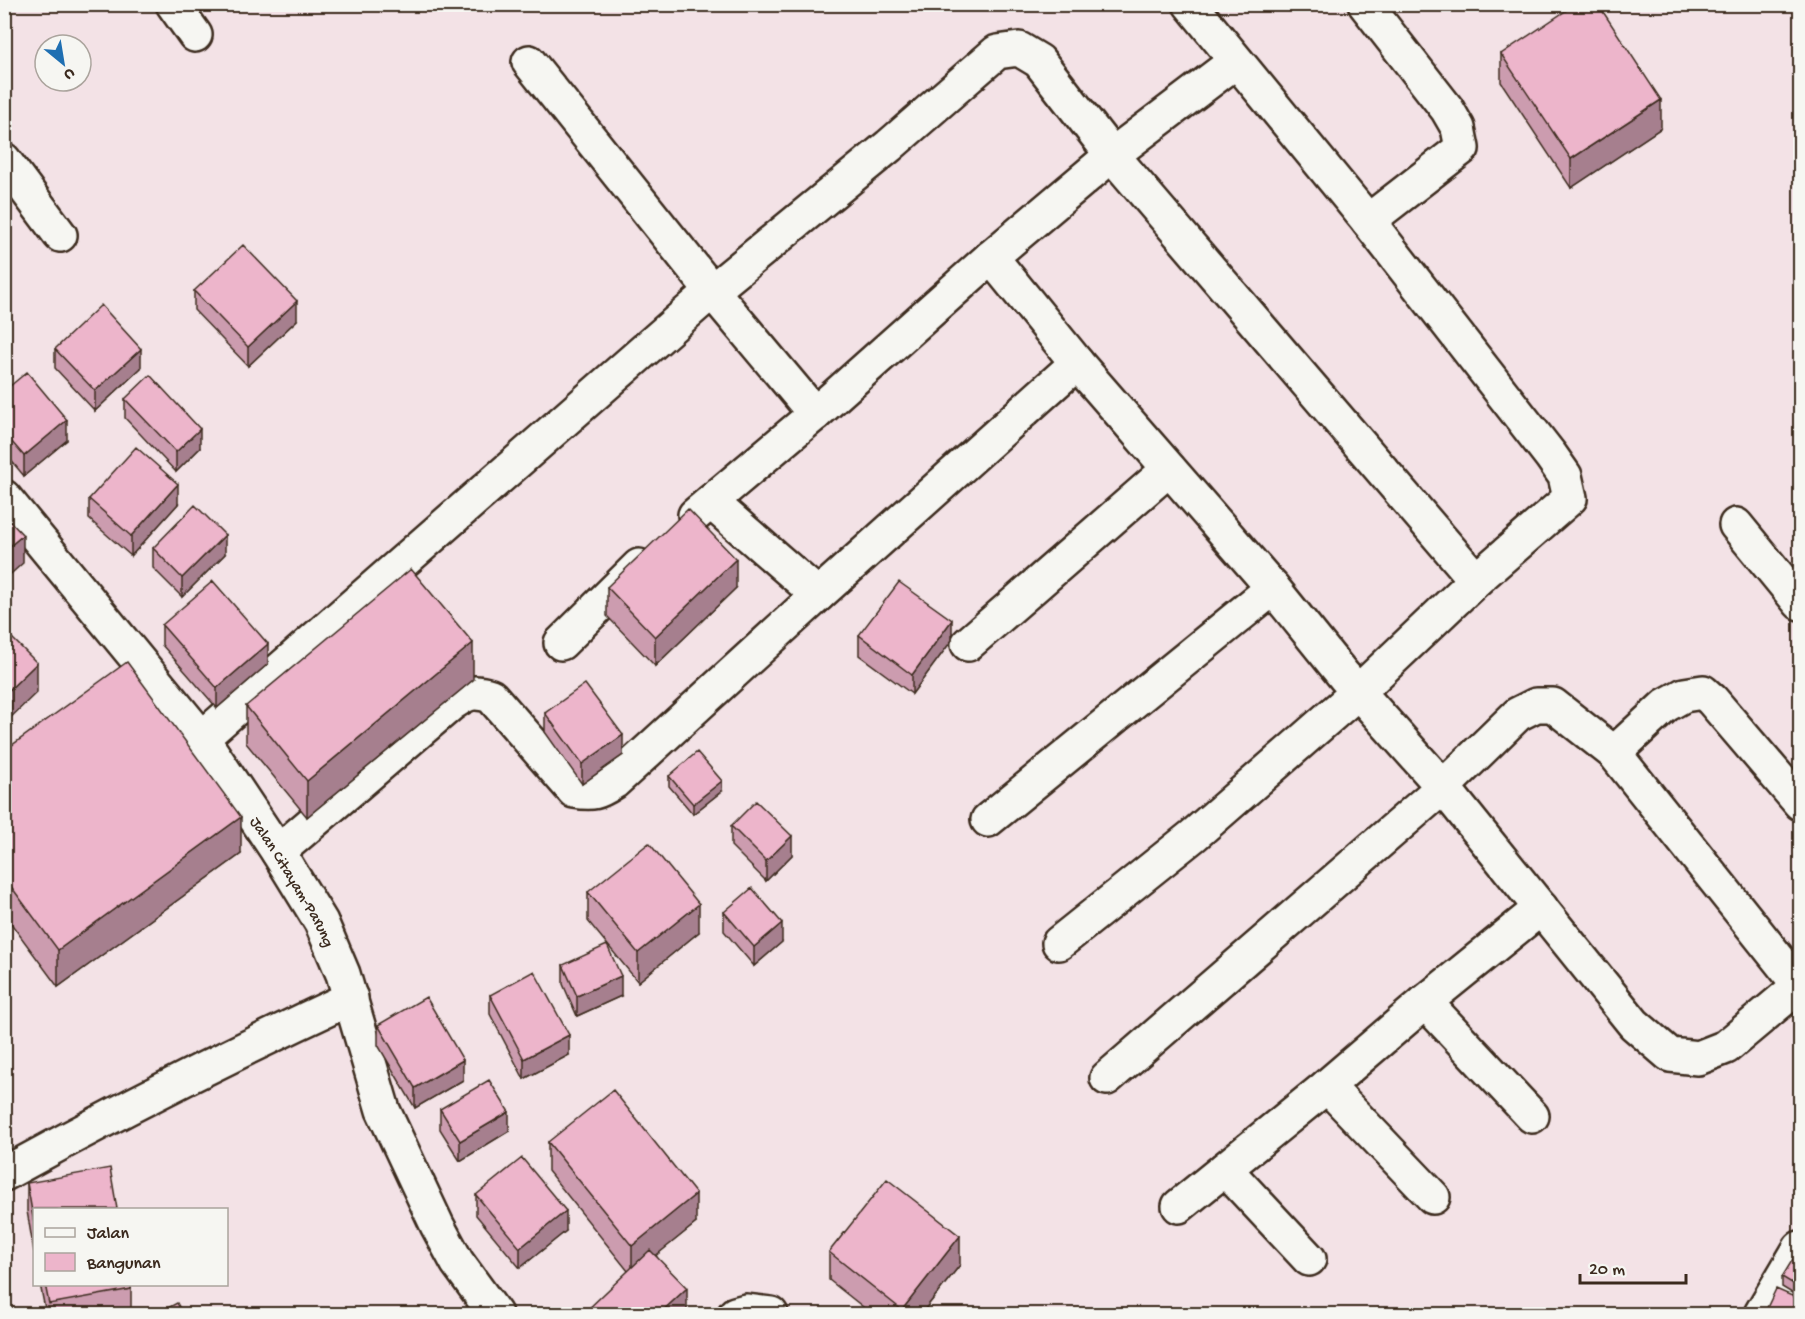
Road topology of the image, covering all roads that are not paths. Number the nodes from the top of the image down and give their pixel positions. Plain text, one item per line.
1 (172, 4) edge
2 (1190, 4) edge
3 (1365, 4) edge
4 (195, 35) dead end
5 (1236, 61) junction
6 (529, 62) dead end
7 (1112, 155) junction
8 (4, 160) edge
9 (1368, 220) junction
10 (60, 236) dead end
11 (991, 257) junction
12 (712, 291) junction
13 (1077, 363) junction
14 (815, 414) junction
15 (1168, 469) junction
16 (4, 497) edge
17 (711, 502) junction
18 (1736, 525) dead end
19 (1476, 580) junction
20 (1273, 588) junction
21 (818, 595) junction
22 (1800, 603) edge
23 (561, 643) dead end
24 (968, 644) dead end
25 (1358, 692) junction
26 (202, 738) junction
27 (1614, 753) junction
28 (1443, 787) junction
29 (1800, 803) edge
30 (988, 819) dead end
31 (278, 852) junction
32 (1541, 908) junction
33 (1059, 944) dead end
34 (1800, 985) edge
35 (351, 998) junction
36 (1425, 1002) junction
37 (1107, 1078) dead end
38 (1327, 1086) junction
39 (1532, 1116) dead end
40 (1225, 1168) junction
41 (4, 1174) edge
42 (1433, 1197) dead end
43 (1179, 1206) dead end
44 (1800, 1248) edge
45 (1309, 1259) dead end
46 (495, 1314) edge
47 (735, 1314) edge
48 (771, 1314) edge
49 (1761, 1314) edge

1 - 4 street
2 - 5 street
3 - 9 street
5 - 7 street
5 - 9 street
6 - 12 street
7 - 11 street
7 - 12 street
7 - 19 street
8 - 10 street
9 - 19 street
11 - 13 street
11 - 14 street
12 - 14 street
12 - 26 street
13 - 15 street
13 - 21 street
14 - 17 street
15 - 20 street
15 - 24 street
16 - 26 street, Jalan Citayam-Parung
17 - 21 street
17 - 23 street
18 - 22 street
19 - 25 street
20 - 25 street
20 - 30 street
21 - 31 street
25 - 28 street
25 - 33 street
26 - 31 street, Jalan Citayam-Parung
27 - 28 street
27 - 29 street
27 - 34 street
28 - 32 street
28 - 37 street
31 - 35 street, Jalan Citayam-Parung
32 - 34 street
32 - 36 street
35 - 41 street
35 - 46 street, Jalan Citayam-Parung
36 - 38 street
36 - 39 street
38 - 40 street
38 - 42 street
40 - 43 street
40 - 45 street
44 - 49 street
47 - 48 street

